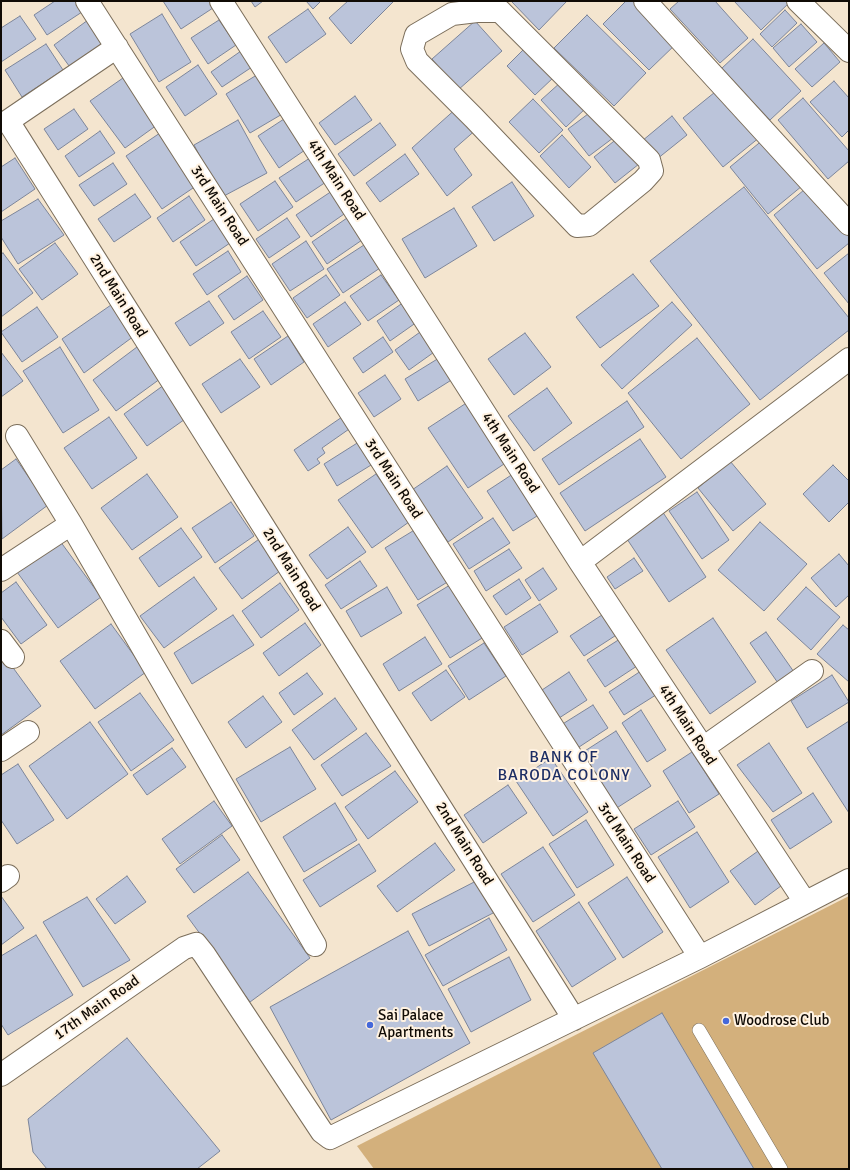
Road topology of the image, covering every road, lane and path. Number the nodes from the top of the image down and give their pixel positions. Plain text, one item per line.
1 (87, 1) edge
2 (221, 1) edge
3 (645, 1) edge
4 (798, 1) edge
5 (445, 7) edge
6 (117, 47) junction
7 (849, 51) edge
8 (849, 224) edge
9 (849, 359) edge
10 (17, 436) dead end
11 (71, 524) junction
12 (580, 562) junction
13 (1, 570) edge
14 (812, 671) dead end
15 (28, 732) dead end
16 (703, 748) junction
17 (1, 750) edge
18 (849, 880) edge
19 (805, 902) junction
20 (315, 945) dead end
21 (700, 957) junction
22 (574, 1018) junction
23 (699, 1030) dead end
24 (1, 1074) edge
25 (781, 1169) edge

1 - 6 street, 3rd Main Road
2 - 12 street, 4th Main Road
3 - 8 street
4 - 7 street
5 - 5 street
6 - 21 street, 3rd Main Road
6 - 22 street, 2nd Main Road
9 - 12 street
10 - 11 street
11 - 13 street
11 - 20 street
12 - 16 street, 4th Main Road
14 - 16 street
15 - 17 street
16 - 19 street, 4th Main Road
18 - 19 street
19 - 21 street
21 - 22 street
22 - 24 street, 17th Main Road
23 - 25 lane

